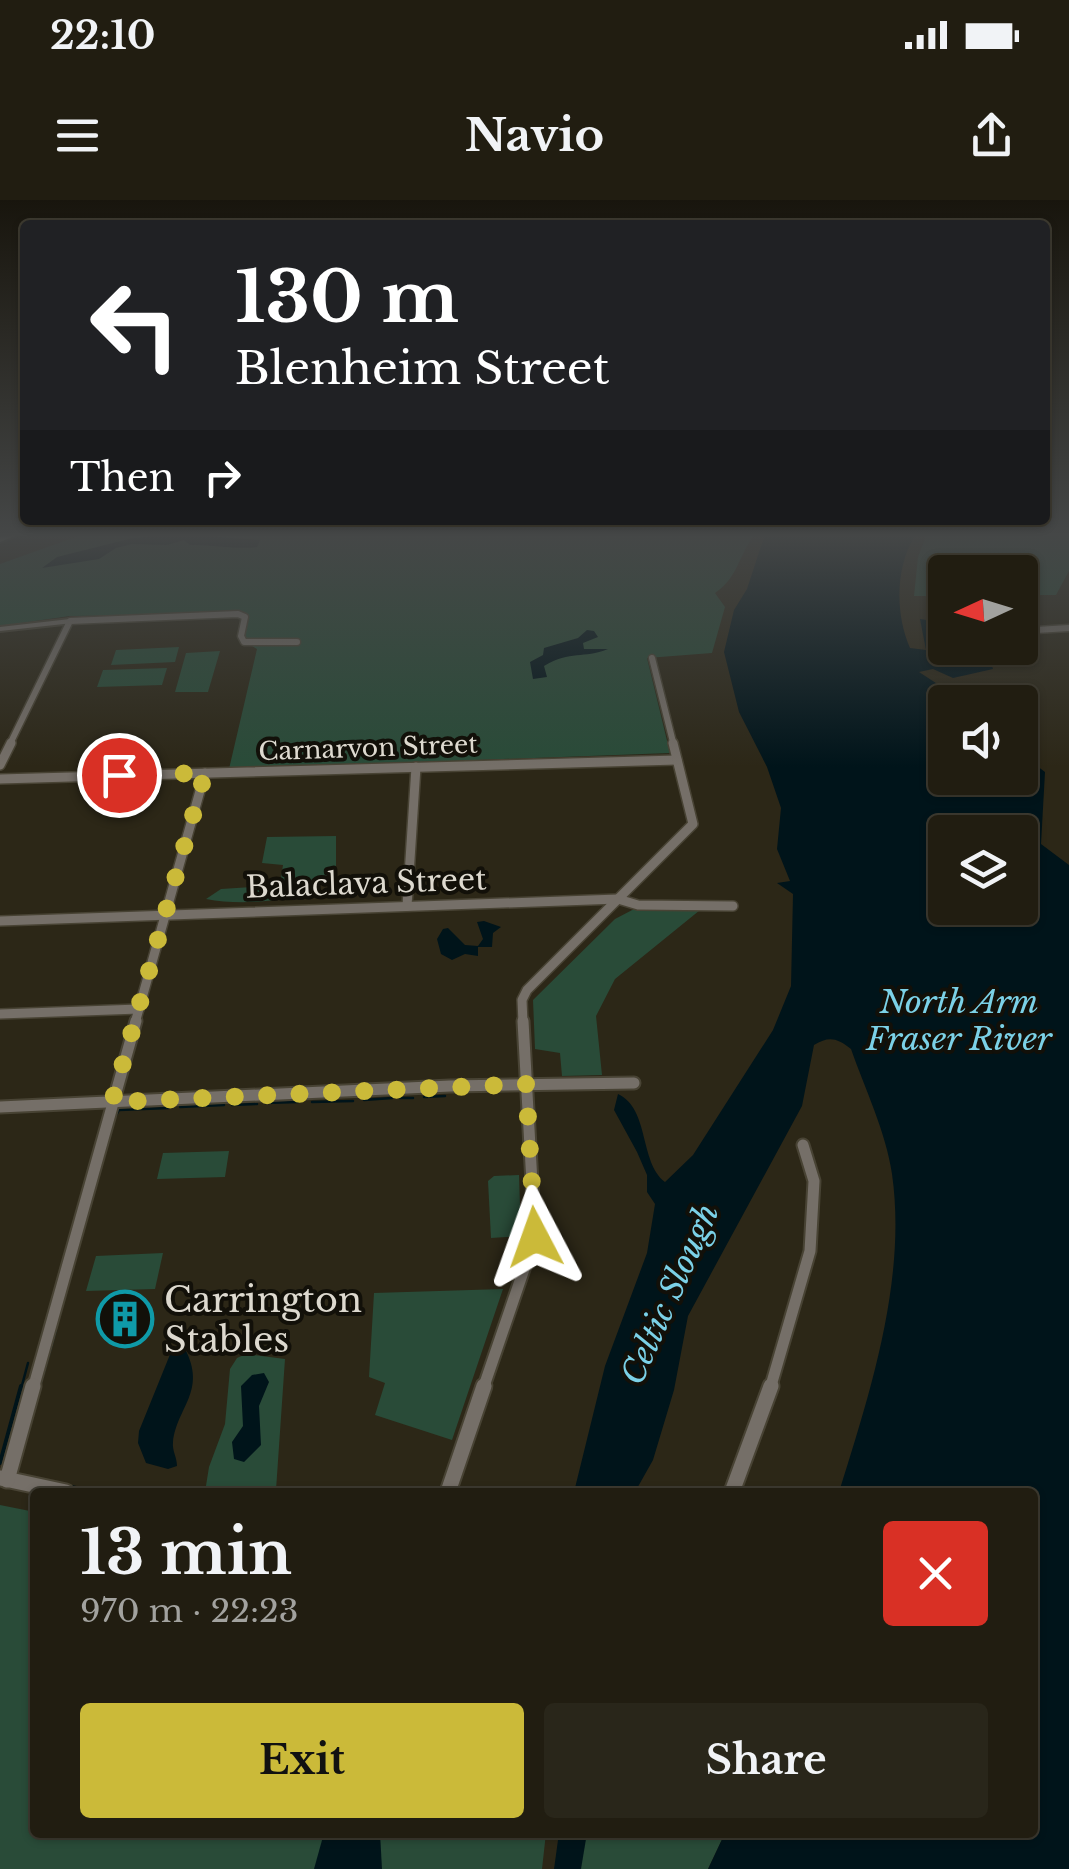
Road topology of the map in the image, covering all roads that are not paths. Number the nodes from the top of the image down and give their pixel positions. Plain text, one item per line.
1 (70, 621) junction
2 (1069, 628) edge
3 (1038, 629) edge
4 (0, 630) edge
5 (297, 642) dead end
6 (652, 658) dead end
7 (677, 760) junction
8 (0, 765) edge
9 (416, 767) junction
10 (205, 773) junction
11 (0, 779) edge
12 (618, 900) junction
13 (407, 906) junction
14 (733, 906) dead end
15 (165, 915) junction
16 (0, 921) edge
17 (138, 1009) junction
18 (0, 1014) edge
19 (634, 1082) dead end
20 (526, 1084) junction
21 (112, 1102) junction
22 (0, 1107) edge
23 (802, 1145) dead end
24 (3, 1479) edge
25 (47, 1488) edge
26 (449, 1488) edge
27 (733, 1488) edge

1 - 4 street
1 - 5 street
1 - 8 street
2 - 3 street
6 - 7 street
7 - 9 street, Carnarvon Street
7 - 12 street
9 - 10 street, Carnarvon Street
9 - 13 street
10 - 11 street, Carnarvon Street
10 - 15 street
12 - 13 street, Balaclava Street
12 - 14 street, Balaclava Street
12 - 20 street
13 - 15 street, Balaclava Street
15 - 16 street, Balaclava Street
15 - 17 street
17 - 18 street
17 - 21 street
19 - 20 street
20 - 21 street
20 - 26 street
21 - 22 street
21 - 24 street
23 - 27 street
24 - 25 street

